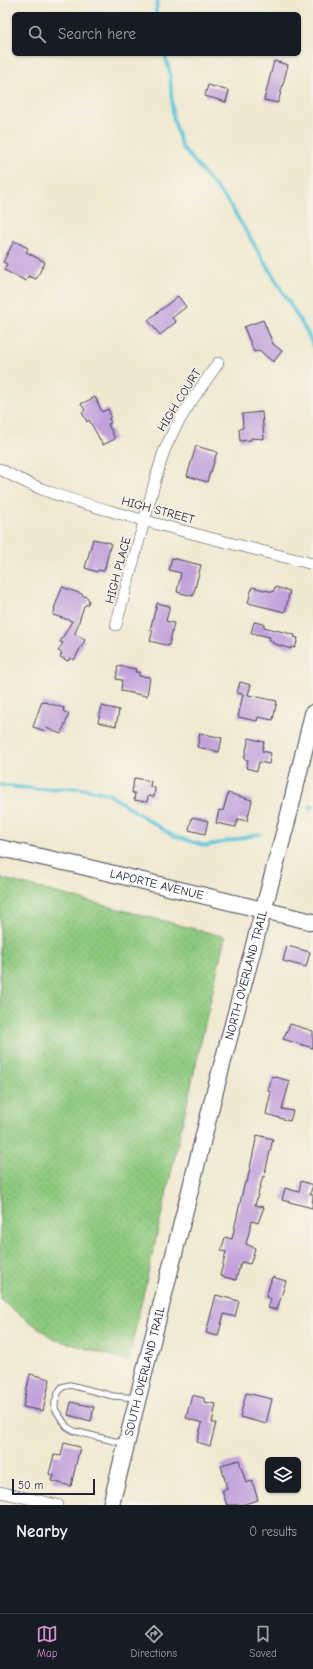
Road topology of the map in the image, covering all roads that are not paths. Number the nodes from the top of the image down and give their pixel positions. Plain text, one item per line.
1 (218, 363) dead end
2 (0, 469) edge
3 (144, 521) junction
4 (313, 564) edge
5 (116, 625) dead end
6 (313, 714) edge
7 (0, 848) edge
8 (262, 910) junction
9 (313, 922) edge
10 (178, 1237) joint
11 (138, 1398) junction
12 (126, 1444) junction
13 (0, 1492) edge
14 (58, 1505) edge
15 (111, 1505) edge

1 - 3 street, HIGH COURT
2 - 3 street, HIGH STREET
3 - 4 street, HIGH STREET
3 - 5 street, HIGH PLACE
6 - 8 main road, NORTH OVERLAND TRAIL
7 - 8 main road, LAPORTE AVENUE
8 - 9 main road, LAPORTE AVENUE
8 - 10 main road, NORTH OVERLAND TRAIL
10 - 11 main road, SOUTH OVERLAND TRAIL
11 - 12 main road, SOUTH OVERLAND TRAIL
11 - 12 lane
12 - 15 main road, SOUTH OVERLAND TRAIL
13 - 14 street

